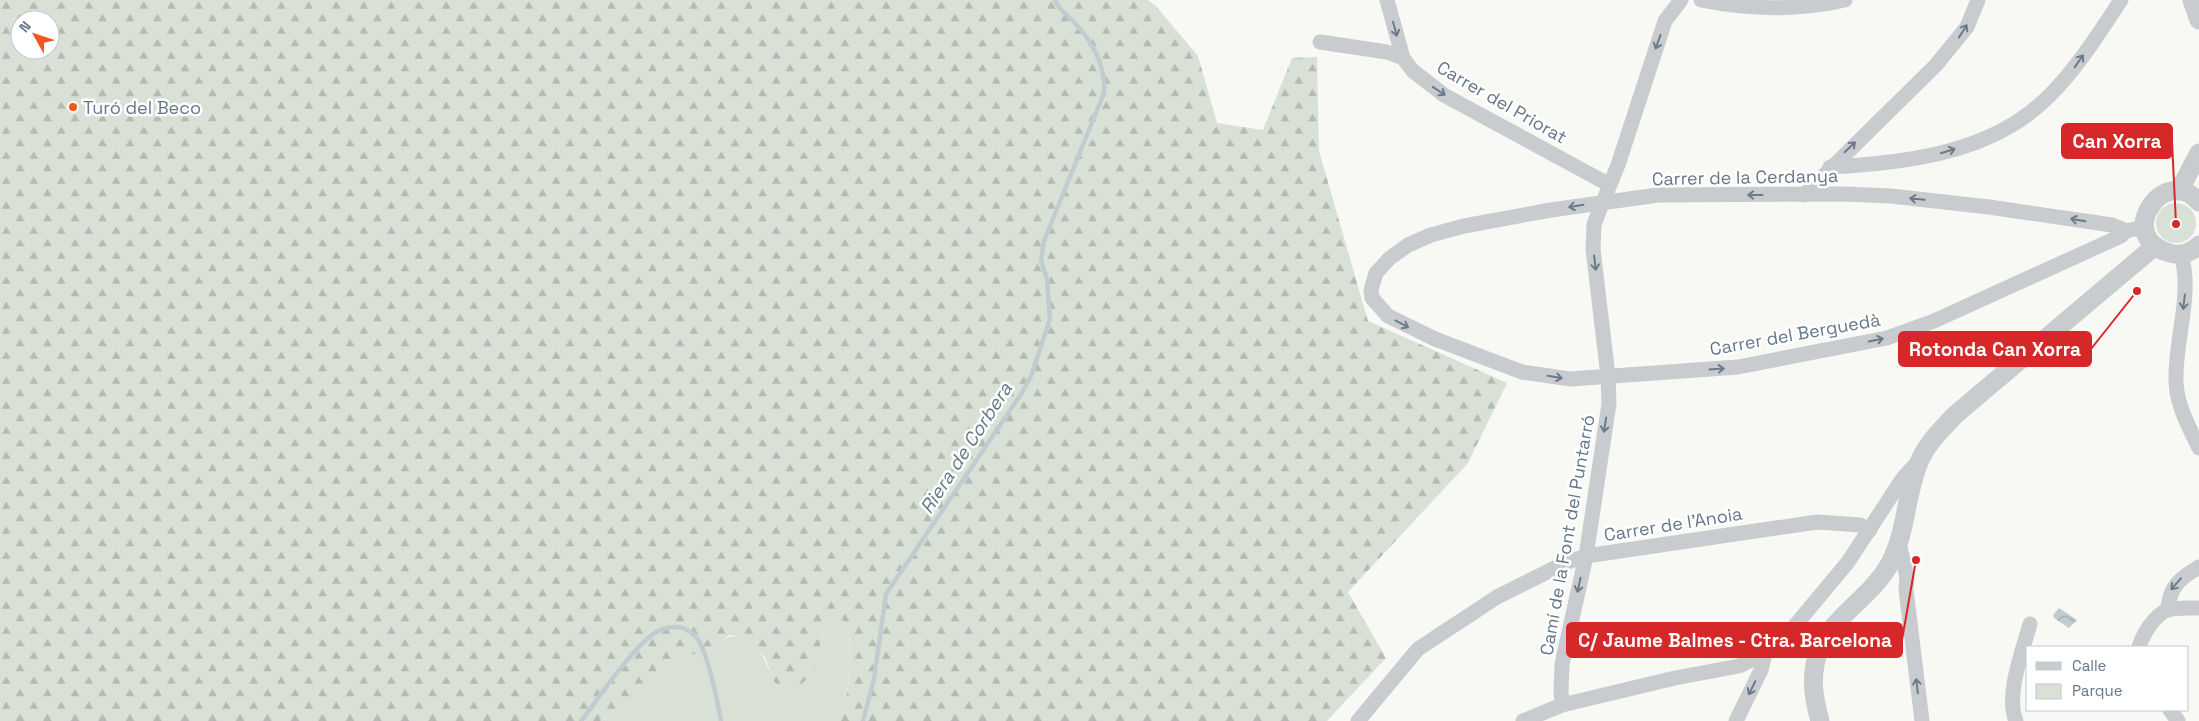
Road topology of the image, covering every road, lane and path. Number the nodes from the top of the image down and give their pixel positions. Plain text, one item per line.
1 (1388, 0) edge
2 (1681, 0) edge
3 (1701, 0) edge
4 (1845, 0) edge
5 (1978, 0) edge
6 (2121, 0) edge
7 (2192, 0) edge
8 (2199, 20) edge
9 (1320, 42) dead end
10 (1403, 58) junction
11 (2199, 153) edge
12 (1830, 166) junction
13 (1608, 184) junction
14 (2178, 192) junction
15 (1804, 195) junction
16 (1601, 202) junction
17 (2199, 202) edge
18 (2124, 230) junction
19 (2155, 246) junction
20 (2199, 246) edge
21 (2181, 254) junction
22 (1371, 290) joint
23 (1608, 376) junction
24 (2199, 448) edge
25 (1920, 460) junction
26 (1870, 530) junction
27 (1899, 543) junction
28 (1586, 556) junction
29 (2199, 567) edge
30 (1881, 579) junction
31 (1906, 590) junction
32 (2199, 608) edge
33 (2168, 610) junction
34 (2030, 624) dead end
35 (2140, 646) edge
36 (1765, 653) junction
37 (1562, 705) junction
38 (1358, 721) edge
39 (1524, 721) edge
40 (1736, 721) edge
41 (1820, 721) edge
42 (1922, 721) edge
43 (2016, 721) edge

1 -> 10 street
2 -> 13 street, Camí de la Font del Puntarró
3 - 4 street
12 -> 5 street
12 -> 6 street
7 - 8 street
9 - 10 street
10 -> 13 street, Carrer del Priorat
11 - 14 street
12 - 15 street
13 - 16 street, Camí de la Font del Puntarró
14 - 17 street
14 - 18 street
15 -> 16 street, Carrer de la Cerdanya
18 -> 15 street, Carrer de la Cerdanya
16 -> 22 street, Carrer de la Cerdanya
16 -> 23 street, Camí de la Font del Puntarró
18 - 19 street
23 -> 18 street, Carrer del Berguedà
19 - 21 street
19 - 25 street
20 - 21 street
21 -> 24 street
22 -> 23 street, Carrer del Berguedà
23 -> 28 street, Camí de la Font del Puntarró
25 - 26 street
25 - 27 street
26 - 28 street, Carrer de l'Anoia
26 - 36 street
27 - 30 street
27 - 31 street
28 -> 37 street, Camí de la Font del Puntarró
28 - 38 street, Carrer de l'Anoia
29 -> 33 street
30 - 31 street
30 - 41 street
42 -> 31 street
32 - 33 street
33 - 35 street
34 - 43 street
36 - 37 street
36 -> 40 street
37 - 39 street

